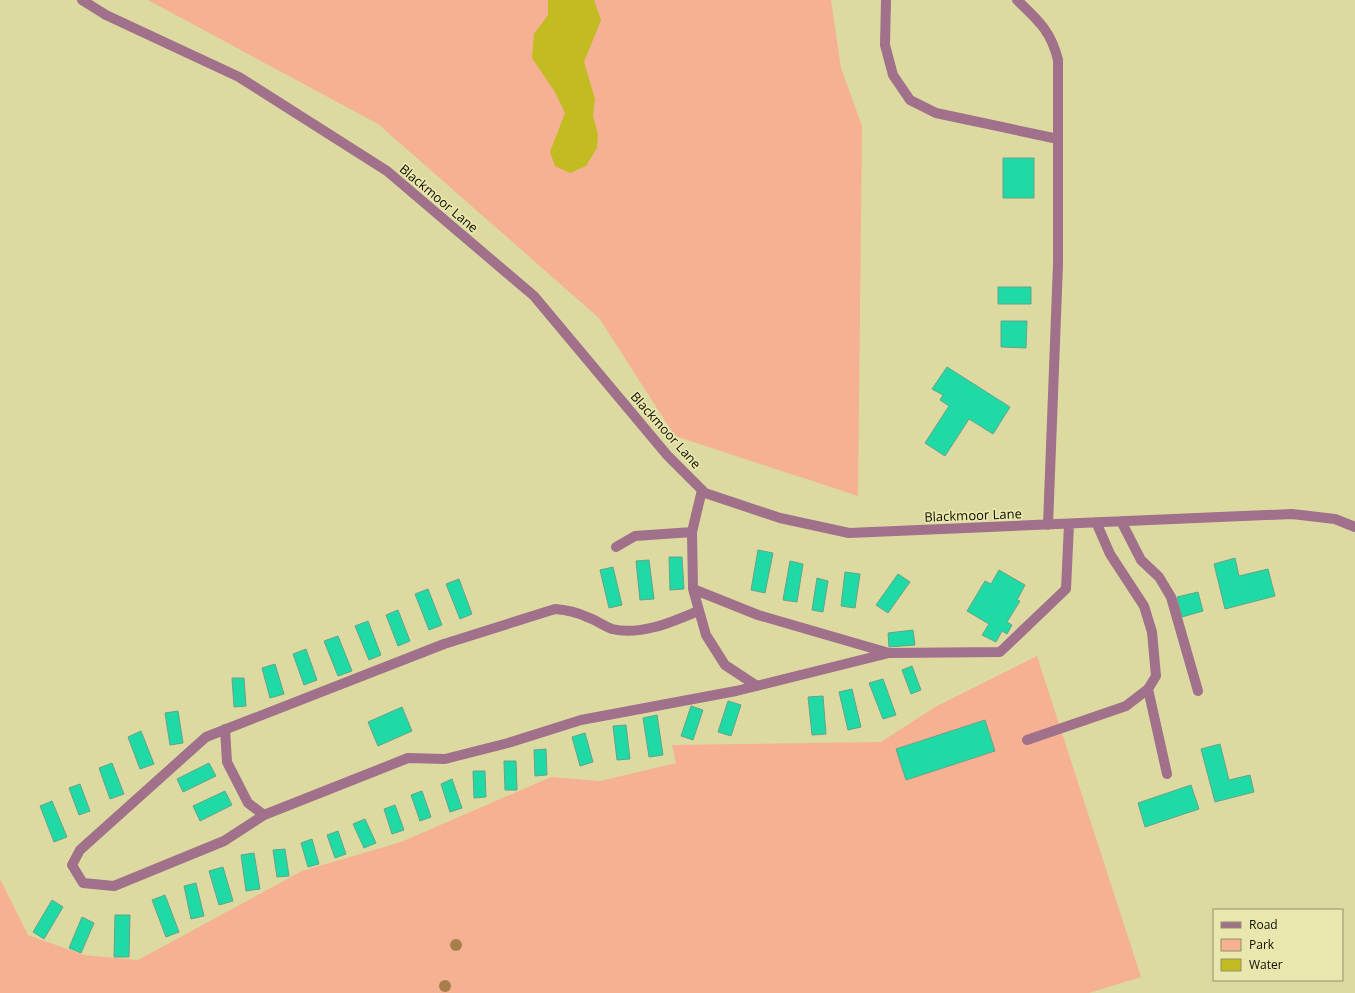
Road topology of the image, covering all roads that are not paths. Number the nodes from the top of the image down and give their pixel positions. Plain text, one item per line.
1 (82, 0) edge
2 (886, 0) edge
3 (1017, 0) edge
4 (1058, 139) junction
5 (702, 490) junction
6 (1121, 521) junction
7 (1096, 522) junction
8 (1069, 524) junction
9 (1048, 525) junction
10 (1355, 527) edge
11 (692, 532) junction
12 (616, 547) dead end
13 (693, 589) junction
14 (698, 611) junction
15 (889, 653) junction
16 (757, 686) junction
17 (1148, 688) junction
18 (1198, 691) dead end
19 (225, 729) junction
20 (1027, 740) dead end
21 (1167, 774) dead end
22 (264, 815) junction

1 - 5 street, Blackmoor Lane
2 - 4 street
3 - 4 street
4 - 9 street
5 - 9 street, Blackmoor Lane
5 - 11 street
6 - 7 street, Blackmoor Lane
6 - 10 street, Blackmoor Lane
6 - 18 street
7 - 8 street, Blackmoor Lane
7 - 17 street
8 - 9 street, Blackmoor Lane
8 - 15 street
11 - 12 street
11 - 13 street
13 - 14 street
13 - 15 street
14 - 16 street
14 - 19 street
15 - 16 street
16 - 22 street
17 - 20 street
17 - 21 street
19 - 22 street
19 - 22 street

